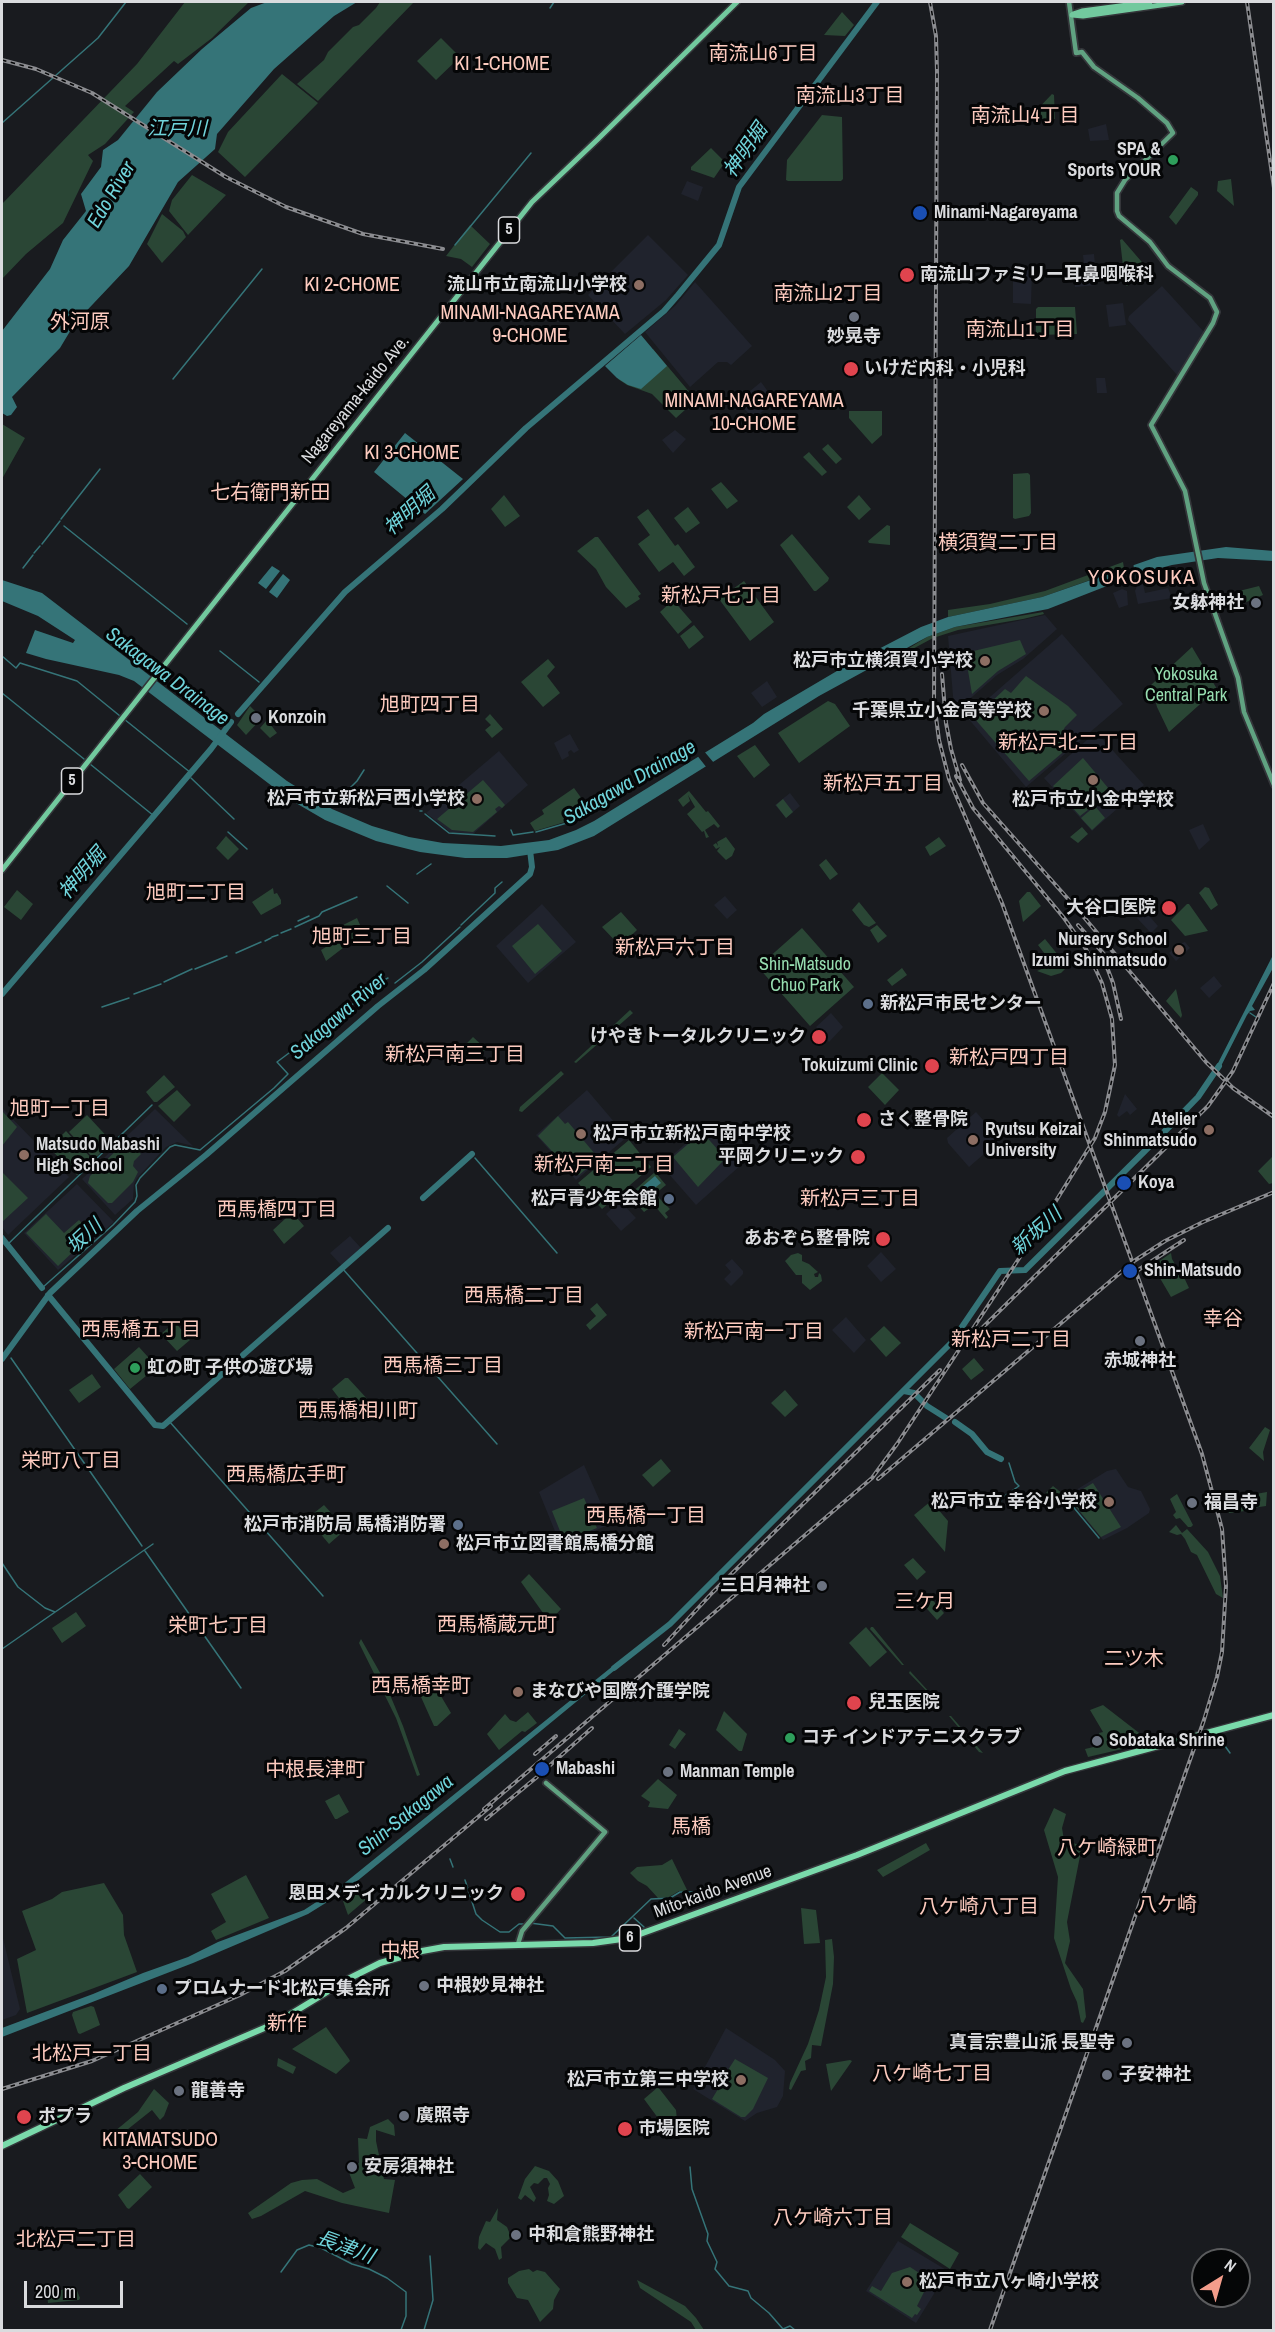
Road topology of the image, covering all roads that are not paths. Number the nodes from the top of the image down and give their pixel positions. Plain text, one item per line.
1 (737, 2) edge
2 (1069, 2) edge
3 (1150, 2) edge
4 (1182, 2) edge
5 (1072, 15) junction
6 (1274, 785) edge
7 (2, 870) edge
8 (1274, 1715) edge
9 (546, 1783) dead end
10 (518, 1944) junction
11 (2, 2146) edge

1 - 7 main road, Nagareyama-kaido Ave. / 5
2 - 5 main road
3 - 5 main road
4 - 5 main road
5 - 6 main road
8 - 10 highway, Mito-kaido Avenue / 6
9 - 10 main road
10 - 11 highway, Mito-kaido Avenue / 6

